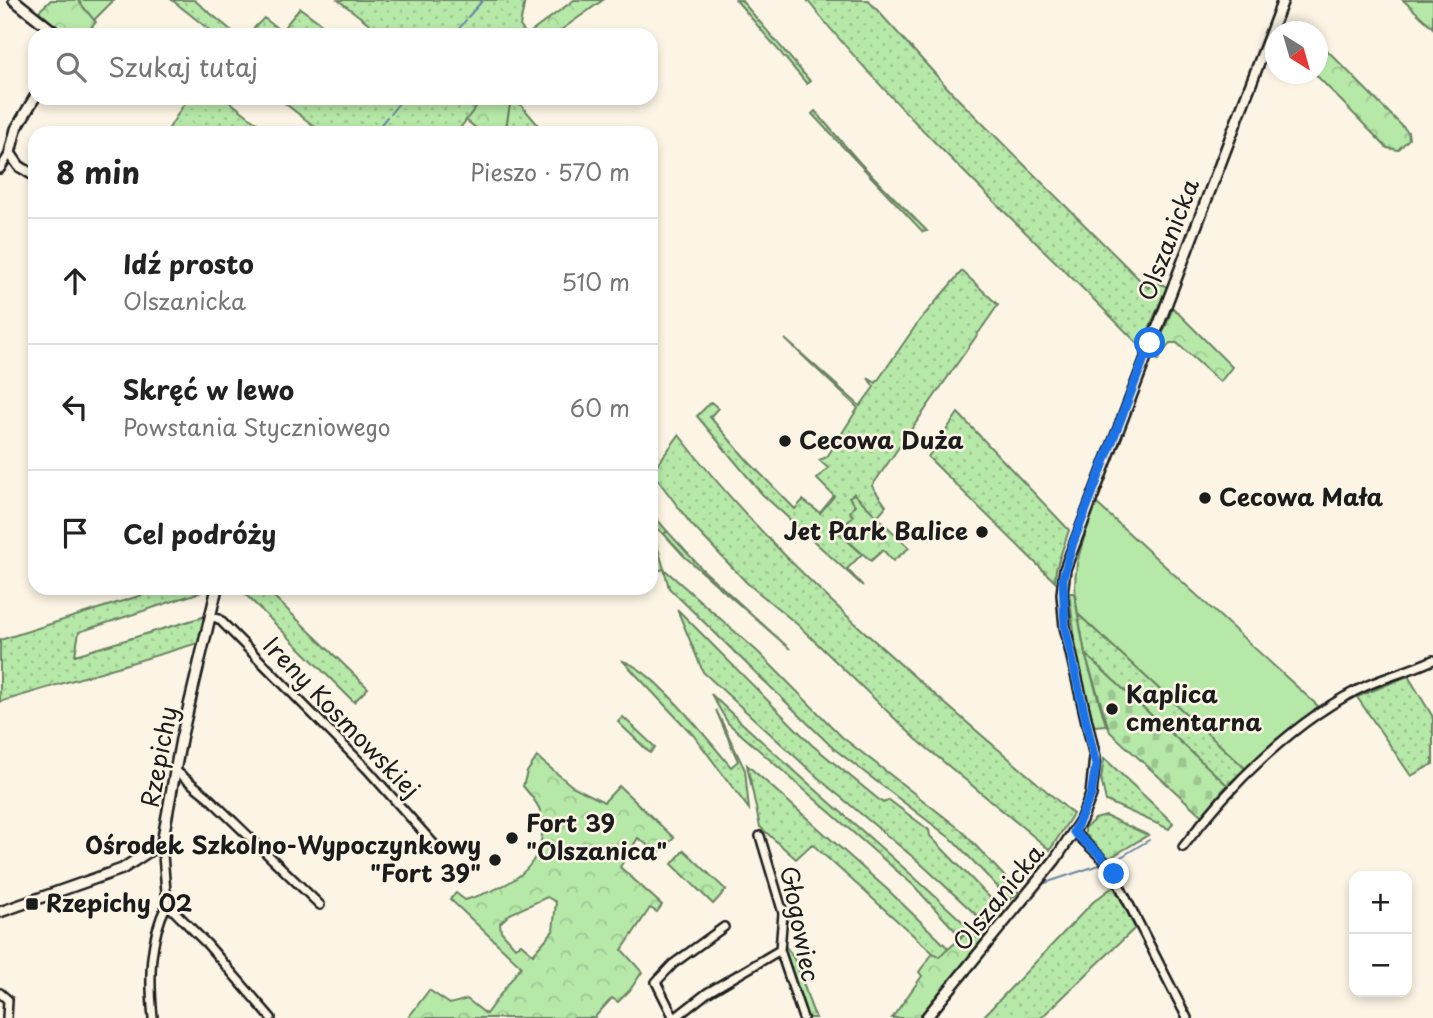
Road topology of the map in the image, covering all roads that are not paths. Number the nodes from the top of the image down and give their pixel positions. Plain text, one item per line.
1 (14, 0) edge
2 (1283, 0) edge
3 (49, 28) edge
4 (30, 105) edge
5 (10, 153) junction
6 (0, 169) edge
7 (28, 172) edge
8 (215, 595) edge
9 (210, 616) junction
10 (1433, 660) edge
11 (176, 771) junction
12 (1074, 832) junction
13 (760, 836) dead end
14 (162, 843) junction
15 (1183, 847) dead end
16 (441, 852) dead end
17 (167, 904) junction
18 (320, 905) dead end
19 (0, 912) edge
20 (724, 927) dead end
21 (780, 950) junction
22 (0, 993) edge
23 (7, 1018) edge
24 (153, 1018) edge
25 (271, 1018) edge
26 (674, 1018) edge
27 (803, 1018) edge
28 (926, 1018) edge
29 (1187, 1018) edge

1 - 3 street
2 - 12 street, Olszanicka
4 - 5 street
5 - 6 street
5 - 7 street
8 - 9 street, Rzepichy
9 - 11 street, Rzepichy
9 - 16 street, Ireny Kosmowskiej
10 - 15 street
11 - 14 street, Rzepichy
11 - 18 street
12 - 28 street, Olszanicka
12 - 29 street
13 - 21 street, Głogowiec
14 - 17 street
14 - 19 street, Rzepichy
17 - 24 street
17 - 25 street
20 - 26 street
21 - 26 street
21 - 27 street, Głogowiec
22 - 23 street

